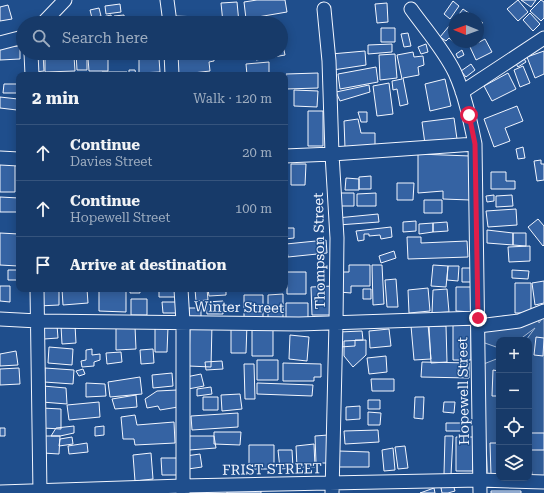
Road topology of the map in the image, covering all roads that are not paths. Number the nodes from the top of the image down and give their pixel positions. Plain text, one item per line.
1 (65, 0) edge
2 (167, 0) edge
3 (324, 9) dead end
4 (411, 9) dead end
5 (50, 16) edge
6 (169, 16) edge
7 (544, 38) edge
8 (16, 39) edge
9 (0, 43) edge
10 (31, 60) edge
11 (172, 60) edge
12 (32, 72) edge
13 (172, 72) edge
14 (462, 92) junction
15 (475, 144) junction
16 (332, 154) junction
17 (288, 156) edge
18 (0, 158) edge
19 (16, 159) edge
20 (37, 292) edge
21 (181, 292) edge
22 (544, 311) edge
23 (0, 319) edge
24 (38, 321) junction
25 (182, 322) junction
26 (336, 322) junction
27 (478, 322) junction
28 (544, 482) edge
29 (480, 487) edge
30 (332, 488) edge
31 (183, 490) edge
32 (0, 492) edge
33 (40, 492) edge

1 - 5 street
2 - 6 street
3 - 16 street, Thompson Street
4 - 14 street, Hopewell Street
7 - 14 street
8 - 9 street
10 - 12 street
11 - 13 street
14 - 15 street, Hopewell Street
15 - 16 street
15 - 27 street, Hopewell Street
16 - 17 street
16 - 26 street, Thompson Street
18 - 19 street
20 - 24 street
21 - 25 street
22 - 27 street, Winter Street
23 - 24 street, Winter Street
24 - 25 street, Winter Street
24 - 33 street
25 - 26 street, Winter Street
25 - 31 street
26 - 27 street, Winter Street
26 - 30 street, Thompson Street
27 - 29 street, Hopewell Street
28 - 29 street, FRIST STREET
29 - 30 street, FRIST STREET
30 - 31 street, FRIST STREET
31 - 33 street, FRIST STREET
32 - 33 street, FRIST STREET

